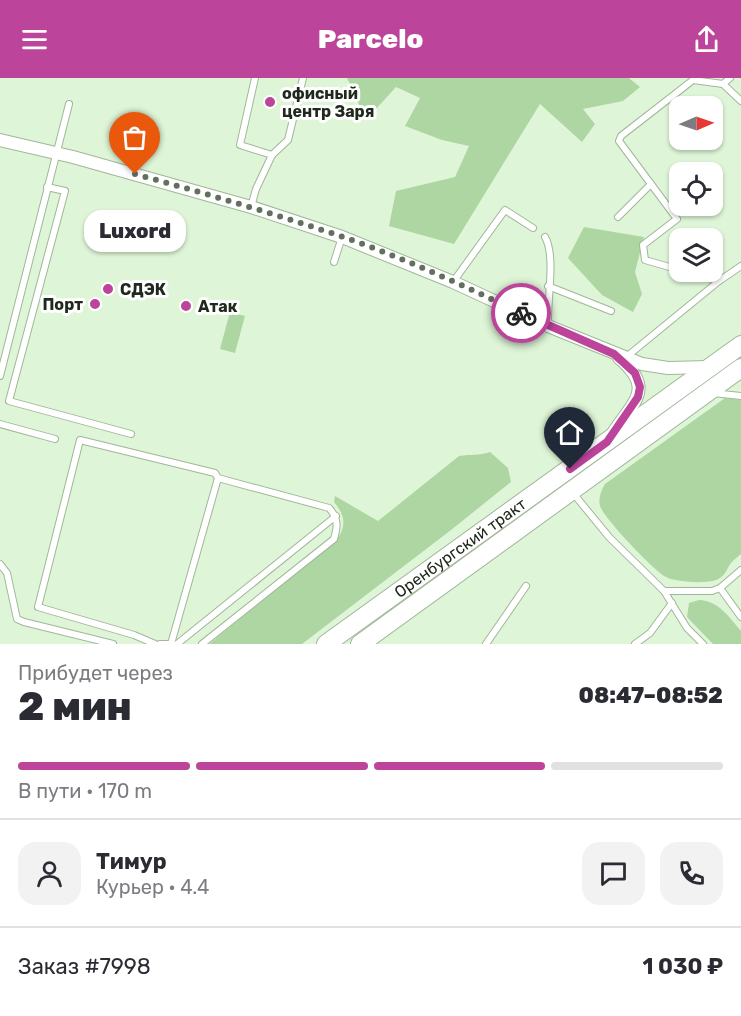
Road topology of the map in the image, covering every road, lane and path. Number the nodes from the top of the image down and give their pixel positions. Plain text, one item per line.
1 (255, 78) edge
2 (303, 78) edge
3 (730, 78) edge
4 (723, 84) junction
5 (741, 101) edge
6 (69, 104) dead end
7 (0, 140) edge
8 (56, 152) junction
9 (272, 155) junction
10 (651, 184) junction
11 (47, 187) junction
12 (251, 207) junction
13 (618, 217) dead end
14 (533, 228) dead end
15 (342, 237) junction
16 (545, 237) dead end
17 (334, 262) dead end
18 (741, 266) edge
19 (669, 267) edge
20 (723, 278) edge
21 (453, 282) junction
22 (718, 282) edge
23 (548, 286) junction
24 (611, 311) dead end
25 (548, 326) junction
26 (741, 345) edge
27 (619, 356) junction
28 (711, 367) junction
29 (741, 368) edge
30 (0, 376) edge
31 (707, 393) junction
32 (741, 396) edge
33 (0, 424) edge
34 (131, 434) dead end
35 (55, 439) dead end
36 (607, 442) junction
37 (218, 478) junction
38 (572, 492) junction
39 (336, 516) junction
40 (0, 564) edge
41 (741, 570) edge
42 (526, 586) dead end
43 (720, 588) junction
44 (664, 591) junction
45 (672, 603) junction
46 (741, 617) edge
47 (113, 644) edge
48 (155, 644) edge
49 (160, 644) edge
50 (171, 644) edge
51 (177, 644) edge
52 (202, 644) edge
53 (326, 644) edge
54 (360, 644) edge
55 (486, 644) edge
56 (635, 644) edge
57 (703, 644) edge

1 - 9 lane
2 - 9 lane
3 - 4 lane
4 - 5 lane
4 - 10 lane
6 - 8 lane
7 - 8 street
8 - 11 lane
8 - 12 street
9 - 12 lane
10 - 13 lane
10 - 19 lane
11 - 30 lane
11 - 34 lane
12 - 15 street
14 - 21 lane
15 - 17 lane
15 - 21 street
16 - 23 lane
18 - 20 lane
21 - 25 street
22 - 27 lane
23 - 24 lane
23 - 25 lane
25 - 27 street
26 - 28 main road, Оренбургский тракт
27 - 28 street
27 - 36 street
28 - 36 main road, Оренбургский тракт
29 - 31 main road, Оренбургский тракт
31 - 32 lane
31 - 38 main road, Оренбургский тракт
33 - 35 lane
36 - 53 main road, Оренбургский тракт
37 - 39 lane
37 - 48 lane
37 - 50 lane
38 - 44 lane
38 - 54 main road, Оренбургский тракт
39 - 51 lane
39 - 52 lane
40 - 47 lane
41 - 43 lane
42 - 55 lane
43 - 44 lane
43 - 46 lane
44 - 45 lane
45 - 56 lane
45 - 57 lane
49 - 50 lane

